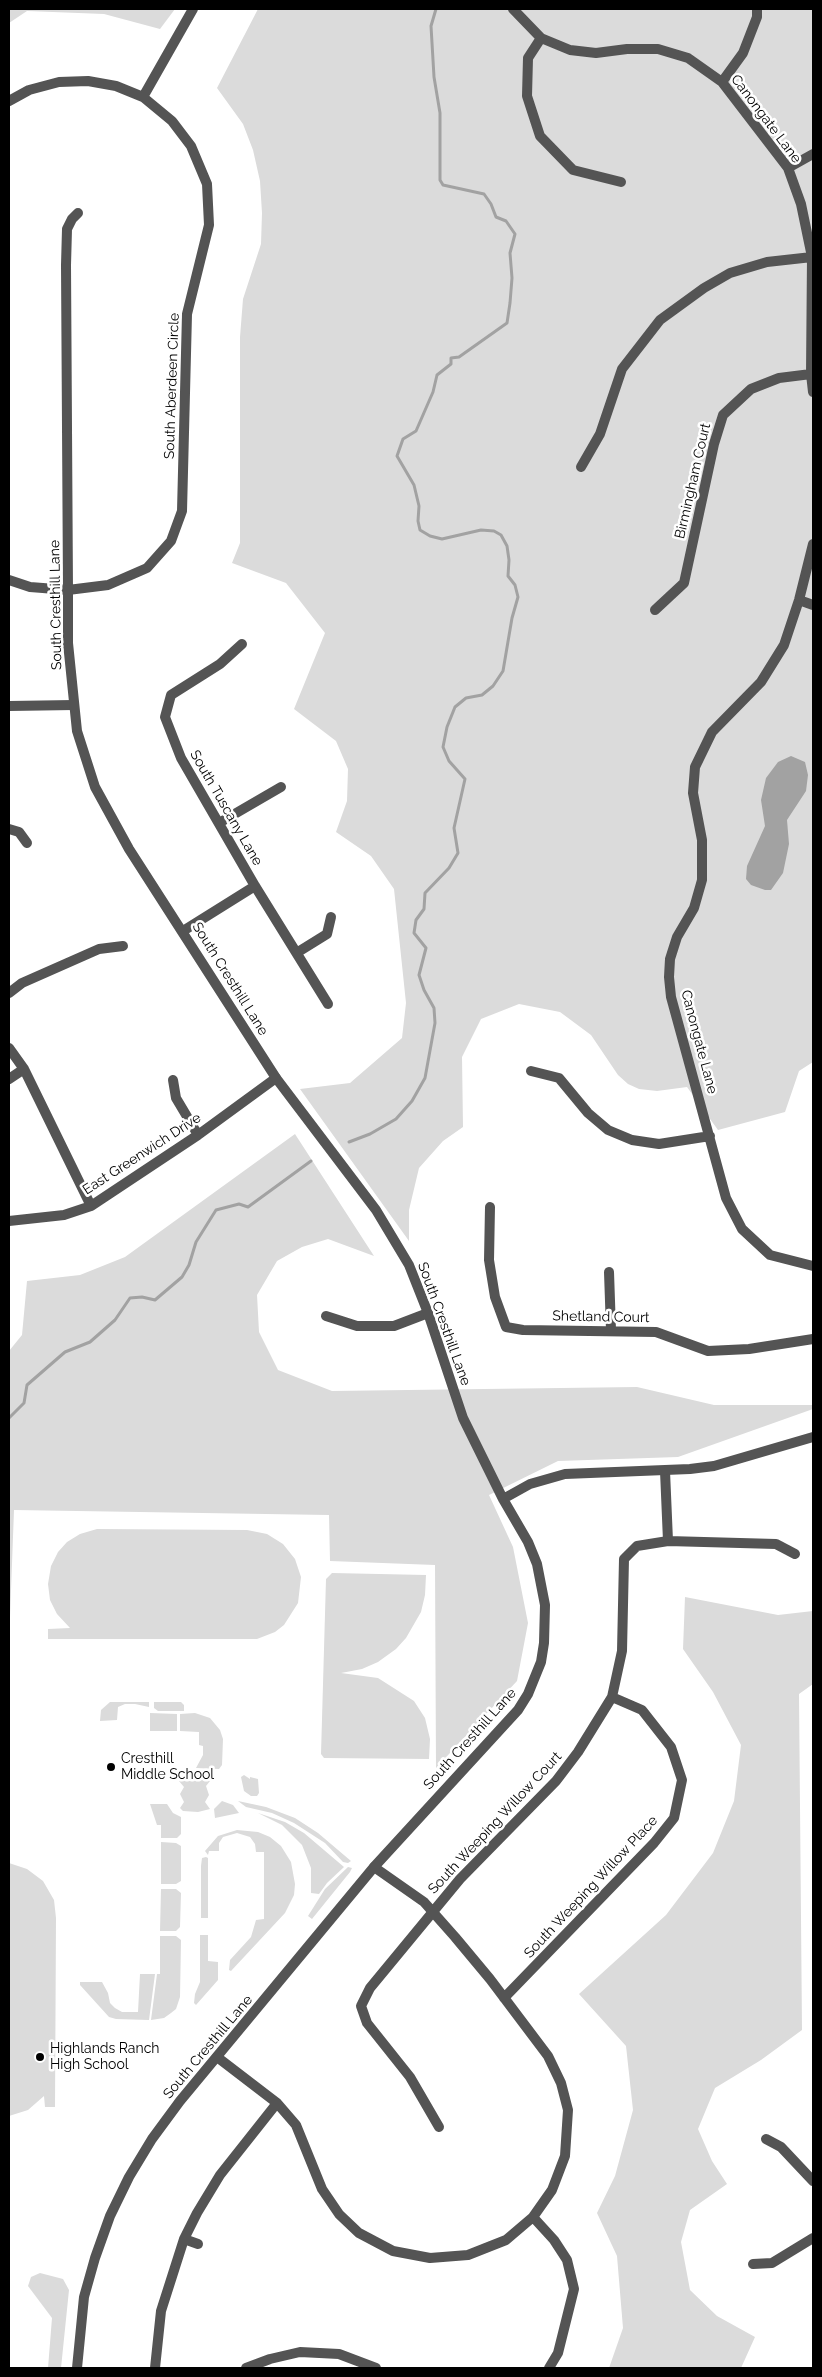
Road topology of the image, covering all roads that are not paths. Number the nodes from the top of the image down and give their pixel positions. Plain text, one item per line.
1 (193, 9) edge
2 (513, 9) edge
3 (757, 9) edge
4 (541, 38) junction
5 (722, 82) junction
6 (143, 97) junction
7 (9, 101) edge
8 (813, 154) edge
9 (788, 168) junction
10 (621, 182) dead end
11 (78, 213) dead end
12 (812, 257) edge
13 (813, 318) edge
14 (811, 374) junction
15 (813, 392) edge
16 (581, 467) dead end
17 (813, 544) edge
18 (9, 580) edge
19 (68, 590) junction
20 (799, 600) junction
21 (813, 605) edge
22 (655, 610) dead end
23 (242, 644) dead end
24 (74, 705) junction
25 (9, 706) edge
26 (281, 787) dead end
27 (219, 823) junction
28 (9, 829) edge
29 (27, 843) dead end
30 (255, 886) junction
31 (331, 917) dead end
32 (183, 931) junction
33 (123, 946) dead end
34 (298, 952) junction
35 (9, 992) edge
36 (328, 1004) dead end
37 (9, 1048) edge
38 (24, 1069) junction
39 (531, 1071) dead end
40 (276, 1078) junction
41 (9, 1079) edge
42 (173, 1080) dead end
43 (198, 1135) junction
44 (710, 1136) junction
45 (91, 1206) junction
46 (490, 1207) dead end
47 (9, 1221) edge
48 (813, 1266) edge
49 (609, 1272) dead end
50 (428, 1313) junction
51 (326, 1316) dead end
52 (611, 1330) junction
53 (813, 1339) edge
54 (813, 1437) edge
55 (665, 1470) junction
56 (503, 1499) junction
57 (668, 1541) junction
58 (795, 1554) dead end
59 (612, 1697) junction
60 (374, 1867) junction
61 (432, 1912) junction
62 (504, 1998) junction
63 (217, 2056) junction
64 (277, 2103) junction
65 (439, 2127) dead end
66 (766, 2139) dead end
67 (813, 2180) edge
68 (533, 2217) junction
69 (813, 2238) edge
70 (184, 2239) junction
71 (198, 2244) dead end
72 (752, 2264) dead end
73 (78, 2368) edge
74 (154, 2368) edge
75 (246, 2368) edge
76 (376, 2368) edge
77 (549, 2368) edge

1 - 6 street
2 - 4 street
3 - 5 street
4 - 5 street, Canongate Lane
4 - 10 street
5 - 9 street, Canongate Lane
6 - 7 street, South Aberdeen Circle
6 - 19 street, South Aberdeen Circle
8 - 9 street
9 - 12 street, Canongate Lane
11 - 19 street, South Cresthill Lane
12 - 13 street, Canongate Lane
12 - 16 street
13 - 14 street, Canongate Lane
14 - 15 street, Canongate Lane
14 - 22 street, Birmingham Court
17 - 20 street, Canongate Lane
18 - 19 street, South Aberdeen Circle
19 - 24 street, South Cresthill Lane
20 - 21 street
20 - 44 street, Canongate Lane
23 - 27 street, South Tuscany Lane
24 - 25 street
24 - 32 street, South Cresthill Lane
26 - 27 street
27 - 30 street, South Tuscany Lane
28 - 29 street
30 - 32 street
30 - 34 street, South Tuscany Lane
31 - 34 street
32 - 40 street, South Cresthill Lane
33 - 35 street
34 - 36 street, South Tuscany Lane
37 - 38 street
38 - 41 street
38 - 45 street
39 - 44 street
40 - 43 street, East Greenwich Drive
40 - 50 street, South Cresthill Lane
42 - 43 street
43 - 45 street, East Greenwich Drive
44 - 48 street, Canongate Lane
45 - 47 street, East Greenwich Drive
46 - 52 street, Shetland Court
49 - 52 street
50 - 51 street
50 - 56 street, South Cresthill Lane
52 - 53 street, Shetland Court
54 - 55 street
55 - 56 street
55 - 57 street
56 - 60 street, South Cresthill Lane
57 - 58 street, South Weeping Willow Court
57 - 59 street, South Weeping Willow Court
59 - 61 street, South Weeping Willow Court
59 - 62 street, South Weeping Willow Place
60 - 61 street
60 - 63 street, South Cresthill Lane
61 - 62 street
61 - 65 street, South Weeping Willow Court
62 - 68 street
63 - 64 street
63 - 73 street, South Cresthill Lane
64 - 68 street
64 - 70 street
66 - 67 street
68 - 77 street
69 - 72 street
70 - 71 street
70 - 74 street
75 - 76 street

